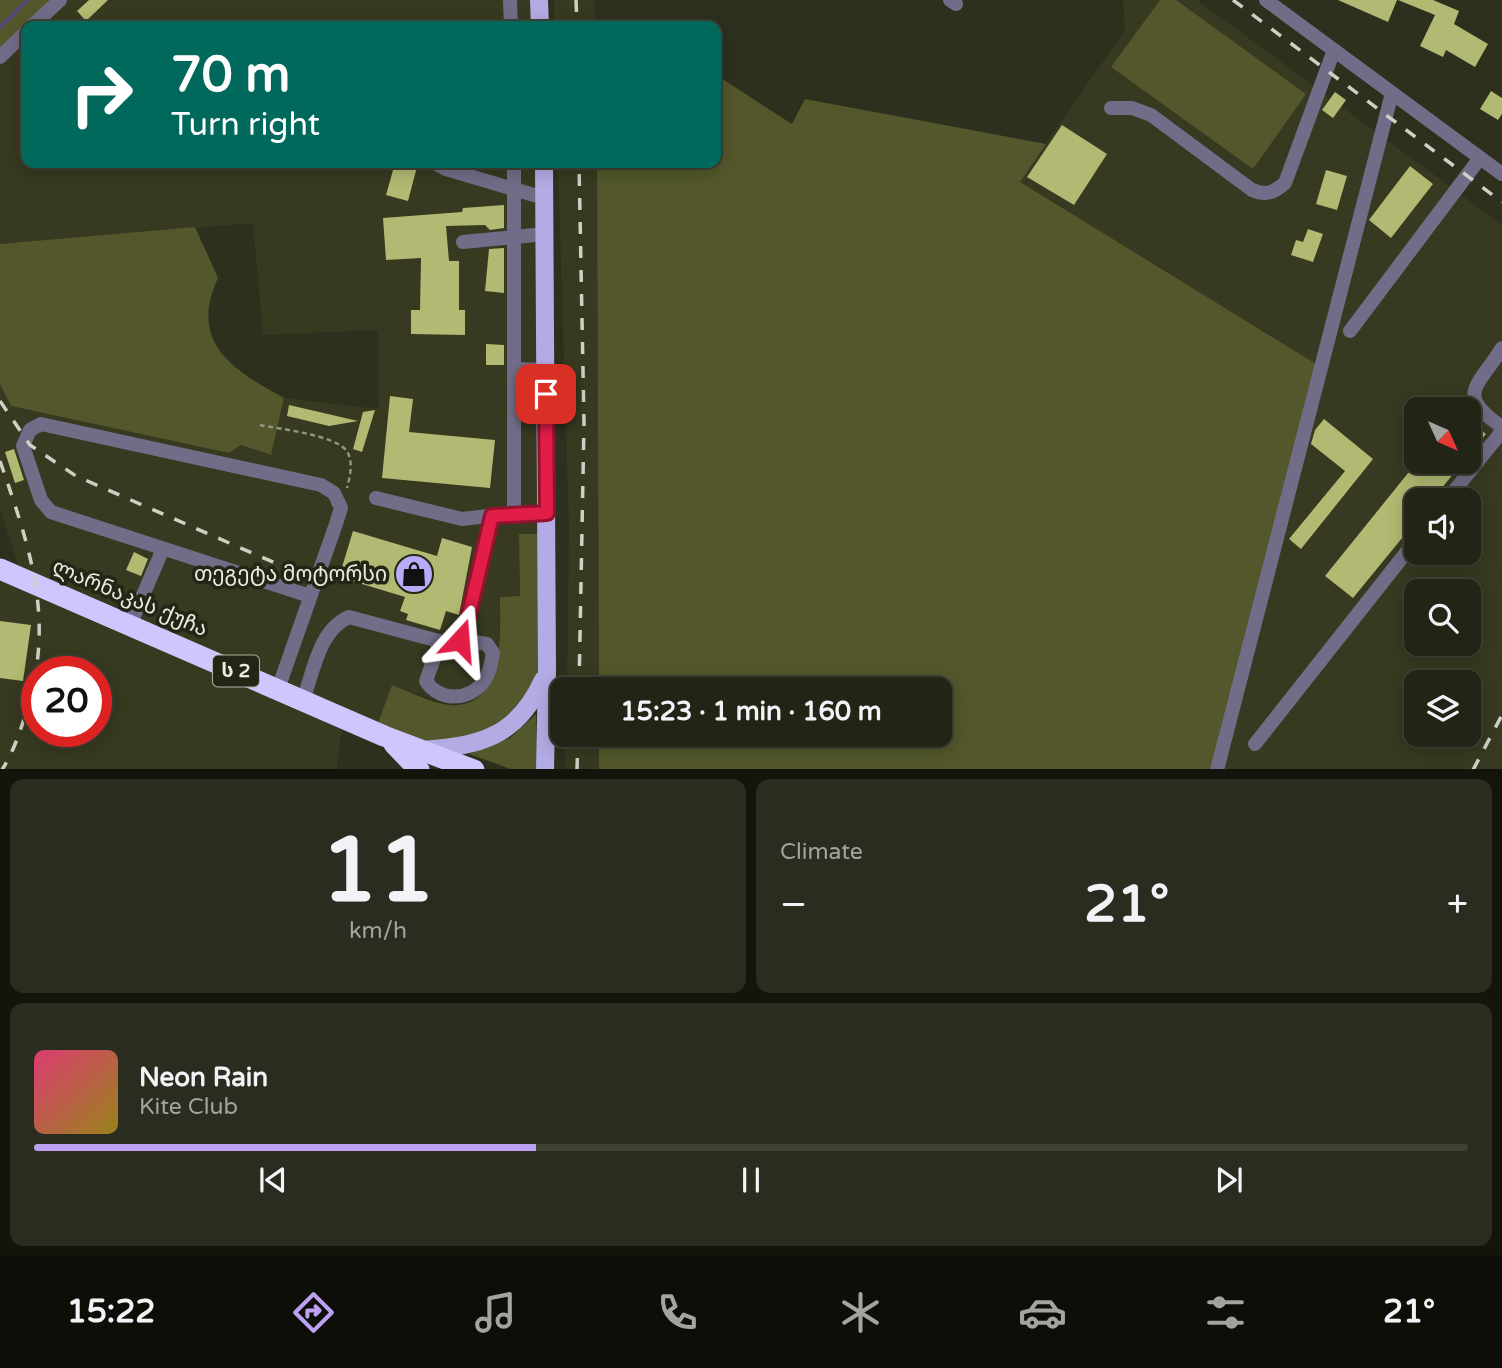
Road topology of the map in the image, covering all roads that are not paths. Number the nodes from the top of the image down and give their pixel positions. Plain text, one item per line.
1 (60, 0) edge
2 (510, 0) edge
3 (539, 0) edge
4 (1266, 0) edge
5 (37, 21) edge
6 (511, 21) edge
7 (540, 21) edge
8 (21, 37) edge
9 (1334, 50) junction
10 (0, 57) edge
11 (1392, 93) junction
12 (1111, 108) dead end
13 (1480, 158) junction
14 (444, 168) edge
15 (514, 168) edge
16 (544, 168) edge
17 (1502, 174) edge
18 (514, 190) junction
19 (544, 198) junction
20 (545, 234) junction
21 (515, 236) junction
22 (463, 242) dead end
23 (1350, 331) dead end
24 (1502, 348) edge
25 (515, 369) junction
26 (546, 370) junction
27 (1502, 429) edge
28 (1456, 488) edge
29 (376, 498) dead end
30 (514, 513) junction
31 (547, 513) junction
32 (492, 516) junction
33 (163, 549) junction
34 (1404, 555) edge
35 (0, 569) edge
36 (310, 596) junction
37 (131, 625) junction
38 (460, 640) junction
39 (440, 642) junction
40 (548, 670) junction
41 (278, 689) junction
42 (303, 700) junction
43 (1255, 744) dead end
44 (421, 760) edge
45 (474, 769) edge
46 (545, 769) edge
47 (1217, 769) edge

1 - 5 street
2 - 6 street
3 - 7 main road
4 - 9 street
8 - 10 street
9 - 11 street
9 - 12 street
11 - 13 street
11 - 47 street
13 - 17 street
13 - 23 street
14 - 18 street
15 - 18 street
16 - 19 main road
18 - 19 street
18 - 21 street
19 - 20 main road
20 - 21 street
20 - 26 main road
21 - 22 street
21 - 25 street
24 - 27 street
25 - 26 street
25 - 30 street
26 - 31 main road
27 - 28 street
29 - 32 street
30 - 31 street
30 - 32 street
31 - 40 main road
32 - 38 street
33 - 36 street
33 - 36 street
33 - 37 street
34 - 43 street
35 - 37 highway, ლარნაკას ქუჩა / ს 2
36 - 41 street
37 - 41 highway, ლარნაკას ქუჩა / ს 2
38 - 39 street
38 - 39 street
39 - 42 street
40 - 44 main road
40 - 46 main road
41 - 42 highway, ლარნაკას ქუჩა / ს 2
42 - 44 highway, ლარნაკას ქუჩა / ს 2
44 - 45 highway, ლარნაკას ქუჩა / ს 2

